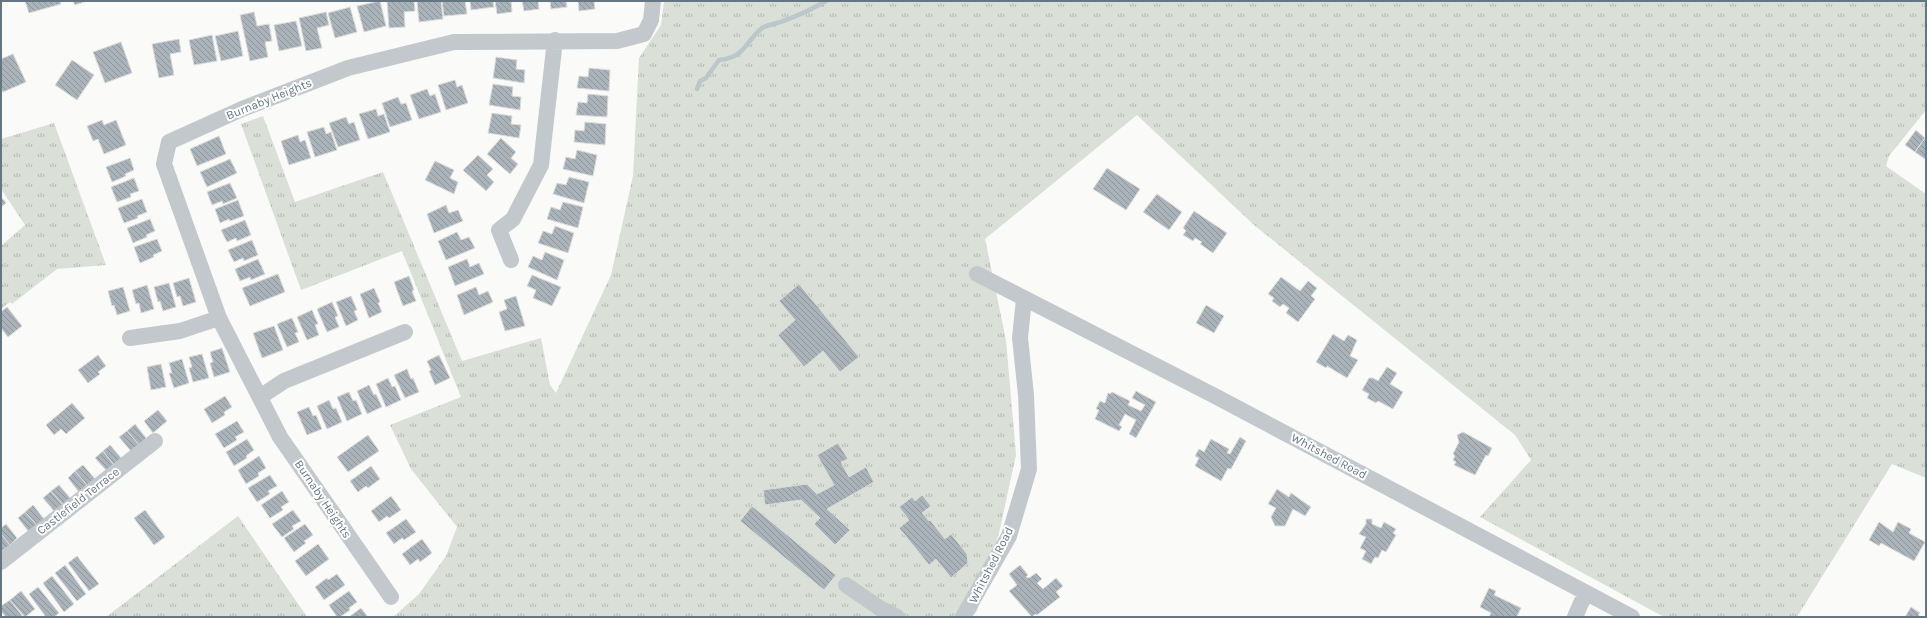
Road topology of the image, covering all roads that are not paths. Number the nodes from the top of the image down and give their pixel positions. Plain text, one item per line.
1 (653, 1) edge
2 (555, 40) junction
3 (511, 260) dead end
4 (977, 274) dead end
5 (1024, 299) junction
6 (219, 318) junction
7 (405, 332) dead end
8 (130, 338) dead end
9 (260, 397) junction
10 (155, 441) dead end
11 (1, 562) edge
12 (846, 584) dead end
13 (1585, 594) junction
14 (391, 597) dead end
15 (897, 617) edge
16 (963, 617) edge
17 (1575, 617) edge
18 (1632, 617) edge

1 - 2 street, Burnaby Heights
2 - 3 street
2 - 6 street, Burnaby Heights
4 - 5 street, Whitshed Road
5 - 13 street, Whitshed Road
5 - 16 street, Whitshed Road
6 - 8 street
6 - 9 street, Burnaby Heights
7 - 9 street
9 - 14 street, Burnaby Heights
10 - 11 street, Castlefield Terrace
12 - 15 street
13 - 17 street
13 - 18 street, Whitshed Road

